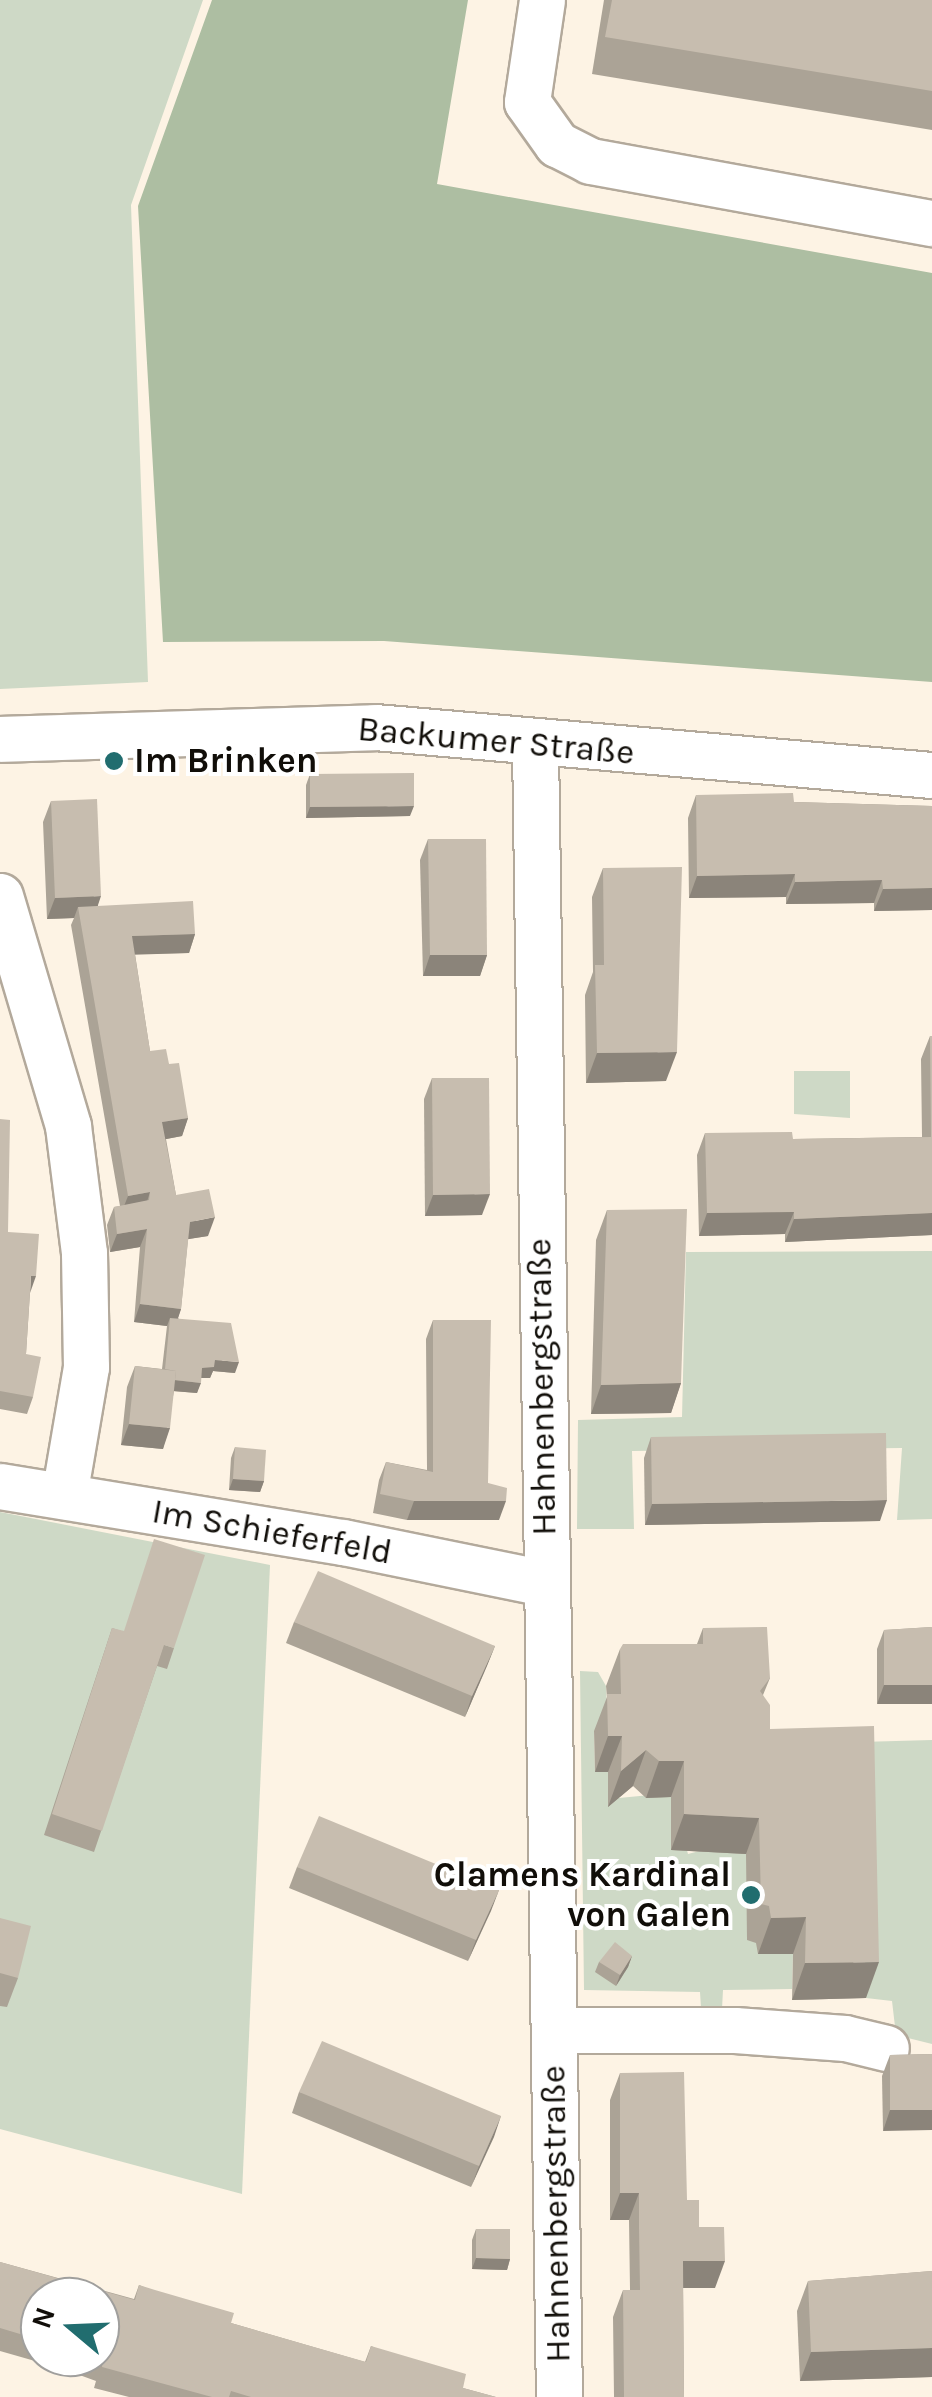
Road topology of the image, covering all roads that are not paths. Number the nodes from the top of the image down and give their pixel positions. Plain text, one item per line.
1 (542, 0) edge
2 (932, 223) edge
3 (0, 739) edge
4 (535, 744) junction
5 (932, 775) edge
6 (0, 896) edge
7 (0, 1486) edge
8 (64, 1496) junction
9 (544, 1584) junction
10 (554, 2030) junction
11 (886, 2048) dead end
12 (560, 2397) edge

1 - 2 street
3 - 4 street, Backumer Straße
4 - 5 street, Backumer Straße
4 - 9 street, Hahnenbergstraße
6 - 8 street
7 - 8 street, Im Schieferfeld
8 - 9 street, Im Schieferfeld
9 - 10 street, Hahnenbergstraße
10 - 11 street, Hahnenbergstraße
10 - 12 street, Hahnenbergstraße

